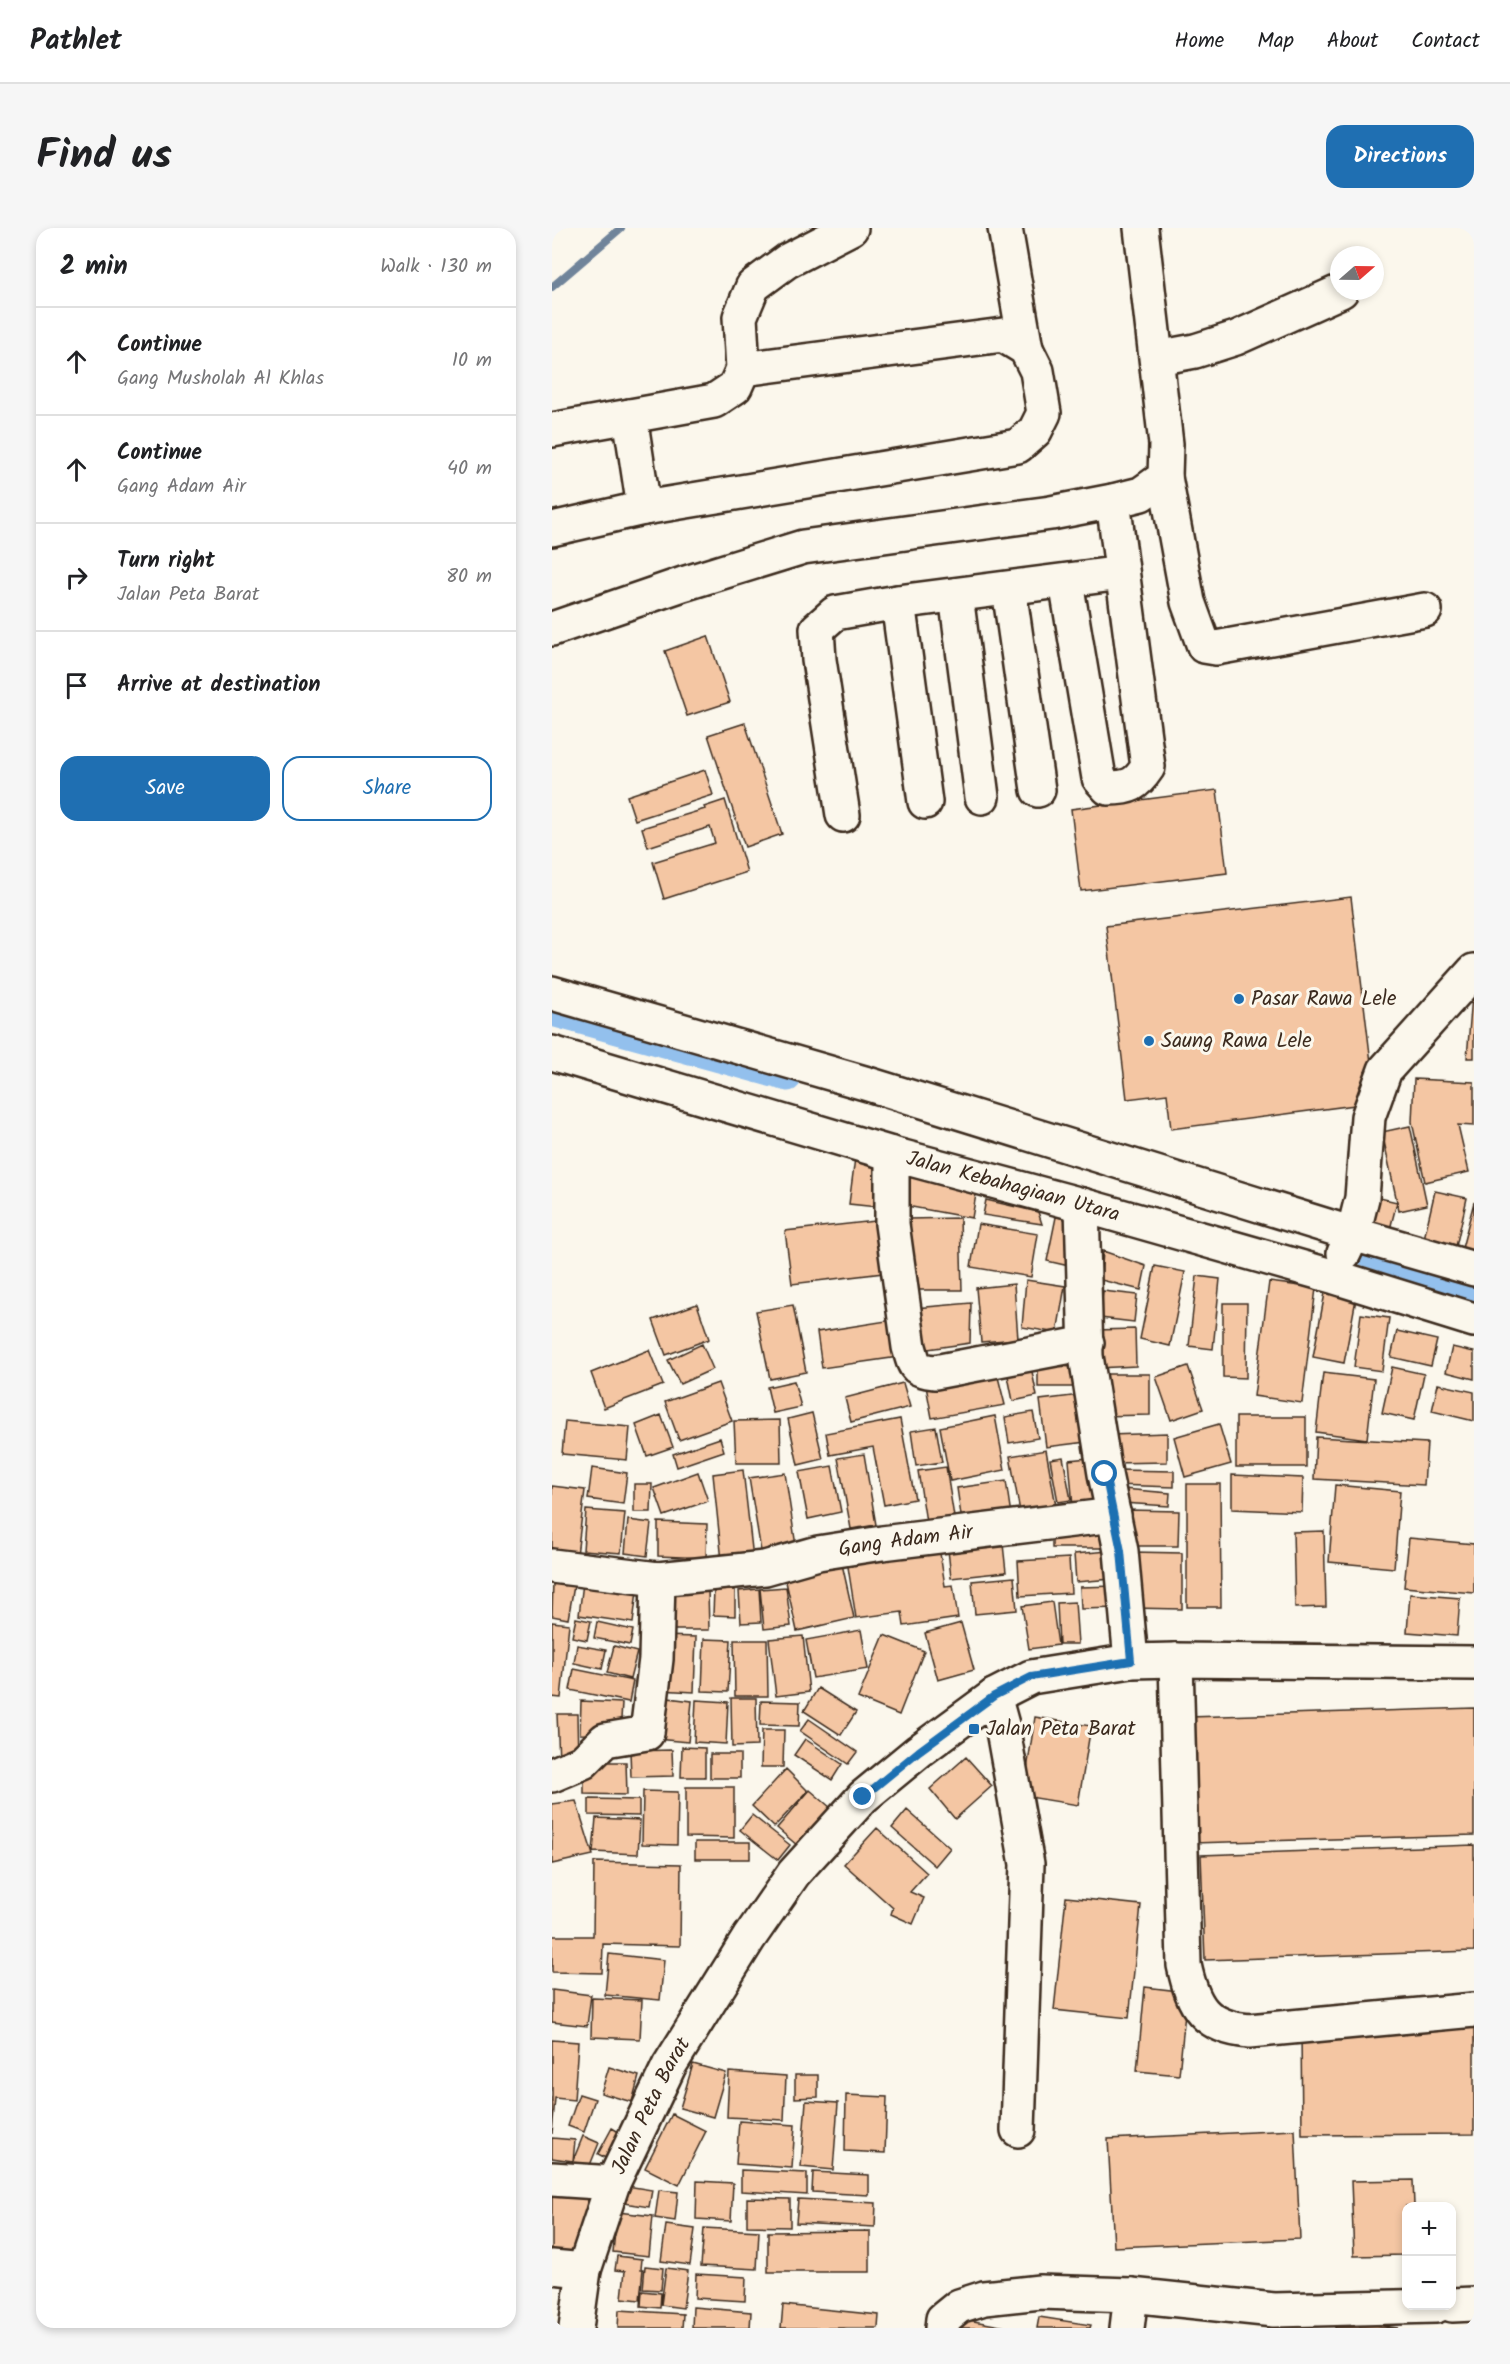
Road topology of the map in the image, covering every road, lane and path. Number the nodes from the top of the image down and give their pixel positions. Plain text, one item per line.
1 (851, 228) edge
2 (1005, 228) edge
3 (1141, 228) edge
4 (1330, 296) edge
5 (1026, 349) junction
6 (1157, 358) junction
7 (743, 369) junction
8 (630, 416) junction
9 (552, 430) edge
10 (1165, 477) junction
11 (1113, 501) junction
12 (644, 508) junction
13 (552, 529) edge
14 (1122, 573) junction
15 (1066, 582) junction
16 (1009, 588) junction
17 (956, 595) junction
18 (898, 602) junction
19 (1425, 610) dead end
20 (552, 629) edge
21 (1038, 790) dead end
22 (982, 797) dead end
23 (925, 802) dead end
24 (843, 815) dead end
25 (1474, 971) edge
26 (552, 993) edge
27 (552, 1053) edge
28 (892, 1154) junction
29 (1082, 1205) junction
30 (1352, 1236) junction
31 (1474, 1269) edge
32 (1336, 1274) junction
33 (1474, 1320) edge
34 (1087, 1343) junction
35 (1114, 1515) junction
36 (552, 1566) edge
37 (658, 1578) junction
38 (1176, 1660) junction
39 (1131, 1661) junction
40 (1474, 1663) edge
41 (994, 1696) junction
42 (552, 1775) edge
43 (1474, 2010) edge
44 (1018, 2130) dead end
45 (552, 2179) edge
46 (613, 2183) junction
47 (552, 2267) edge
48 (584, 2270) junction
49 (1131, 2295) junction
50 (1474, 2304) edge
51 (1456, 2305) edge
52 (1402, 2309) edge
53 (1318, 2318) edge
54 (576, 2328) edge
55 (942, 2328) edge
56 (1127, 2328) edge

1 - 7 street
2 - 5 street
3 - 6 street
4 - 6 street
5 - 7 street
5 - 12 street
6 - 10 street
7 - 8 street
8 - 9 street
8 - 12 street
10 - 11 street
10 - 19 street
11 - 14 street
11 - 20 street
12 - 13 street
14 - 15 street
14 - 15 street
15 - 16 street
16 - 17 street
16 - 21 street
17 - 18 street
17 - 22 street
18 - 23 street
18 - 24 street
25 - 30 street
26 - 30 street
27 - 28 street, Jalan Kebahagiaan Utara
28 - 29 street, Jalan Kebahagiaan Utara
28 - 34 street
29 - 32 street, Jalan Kebahagiaan Utara
29 - 34 street
30 - 31 street
30 - 32 street
32 - 33 street, Jalan Kebahagiaan Utara
34 - 35 street
35 - 37 street, Gang Adam Air
35 - 39 street
36 - 37 street, Gang Adam Air
37 - 42 street
38 - 39 street, Jalan Peta Barat
38 - 40 street, Jalan Peta Barat
38 - 43 street
39 - 41 street, Jalan Peta Barat
41 - 44 street
41 - 46 street, Jalan Peta Barat
45 - 46 street
46 - 48 street, Jalan Peta Barat
47 - 48 street
48 - 54 street, Jalan Peta Barat
49 - 53 street
49 - 55 street
49 - 56 street
50 - 51 street
52 - 53 street

